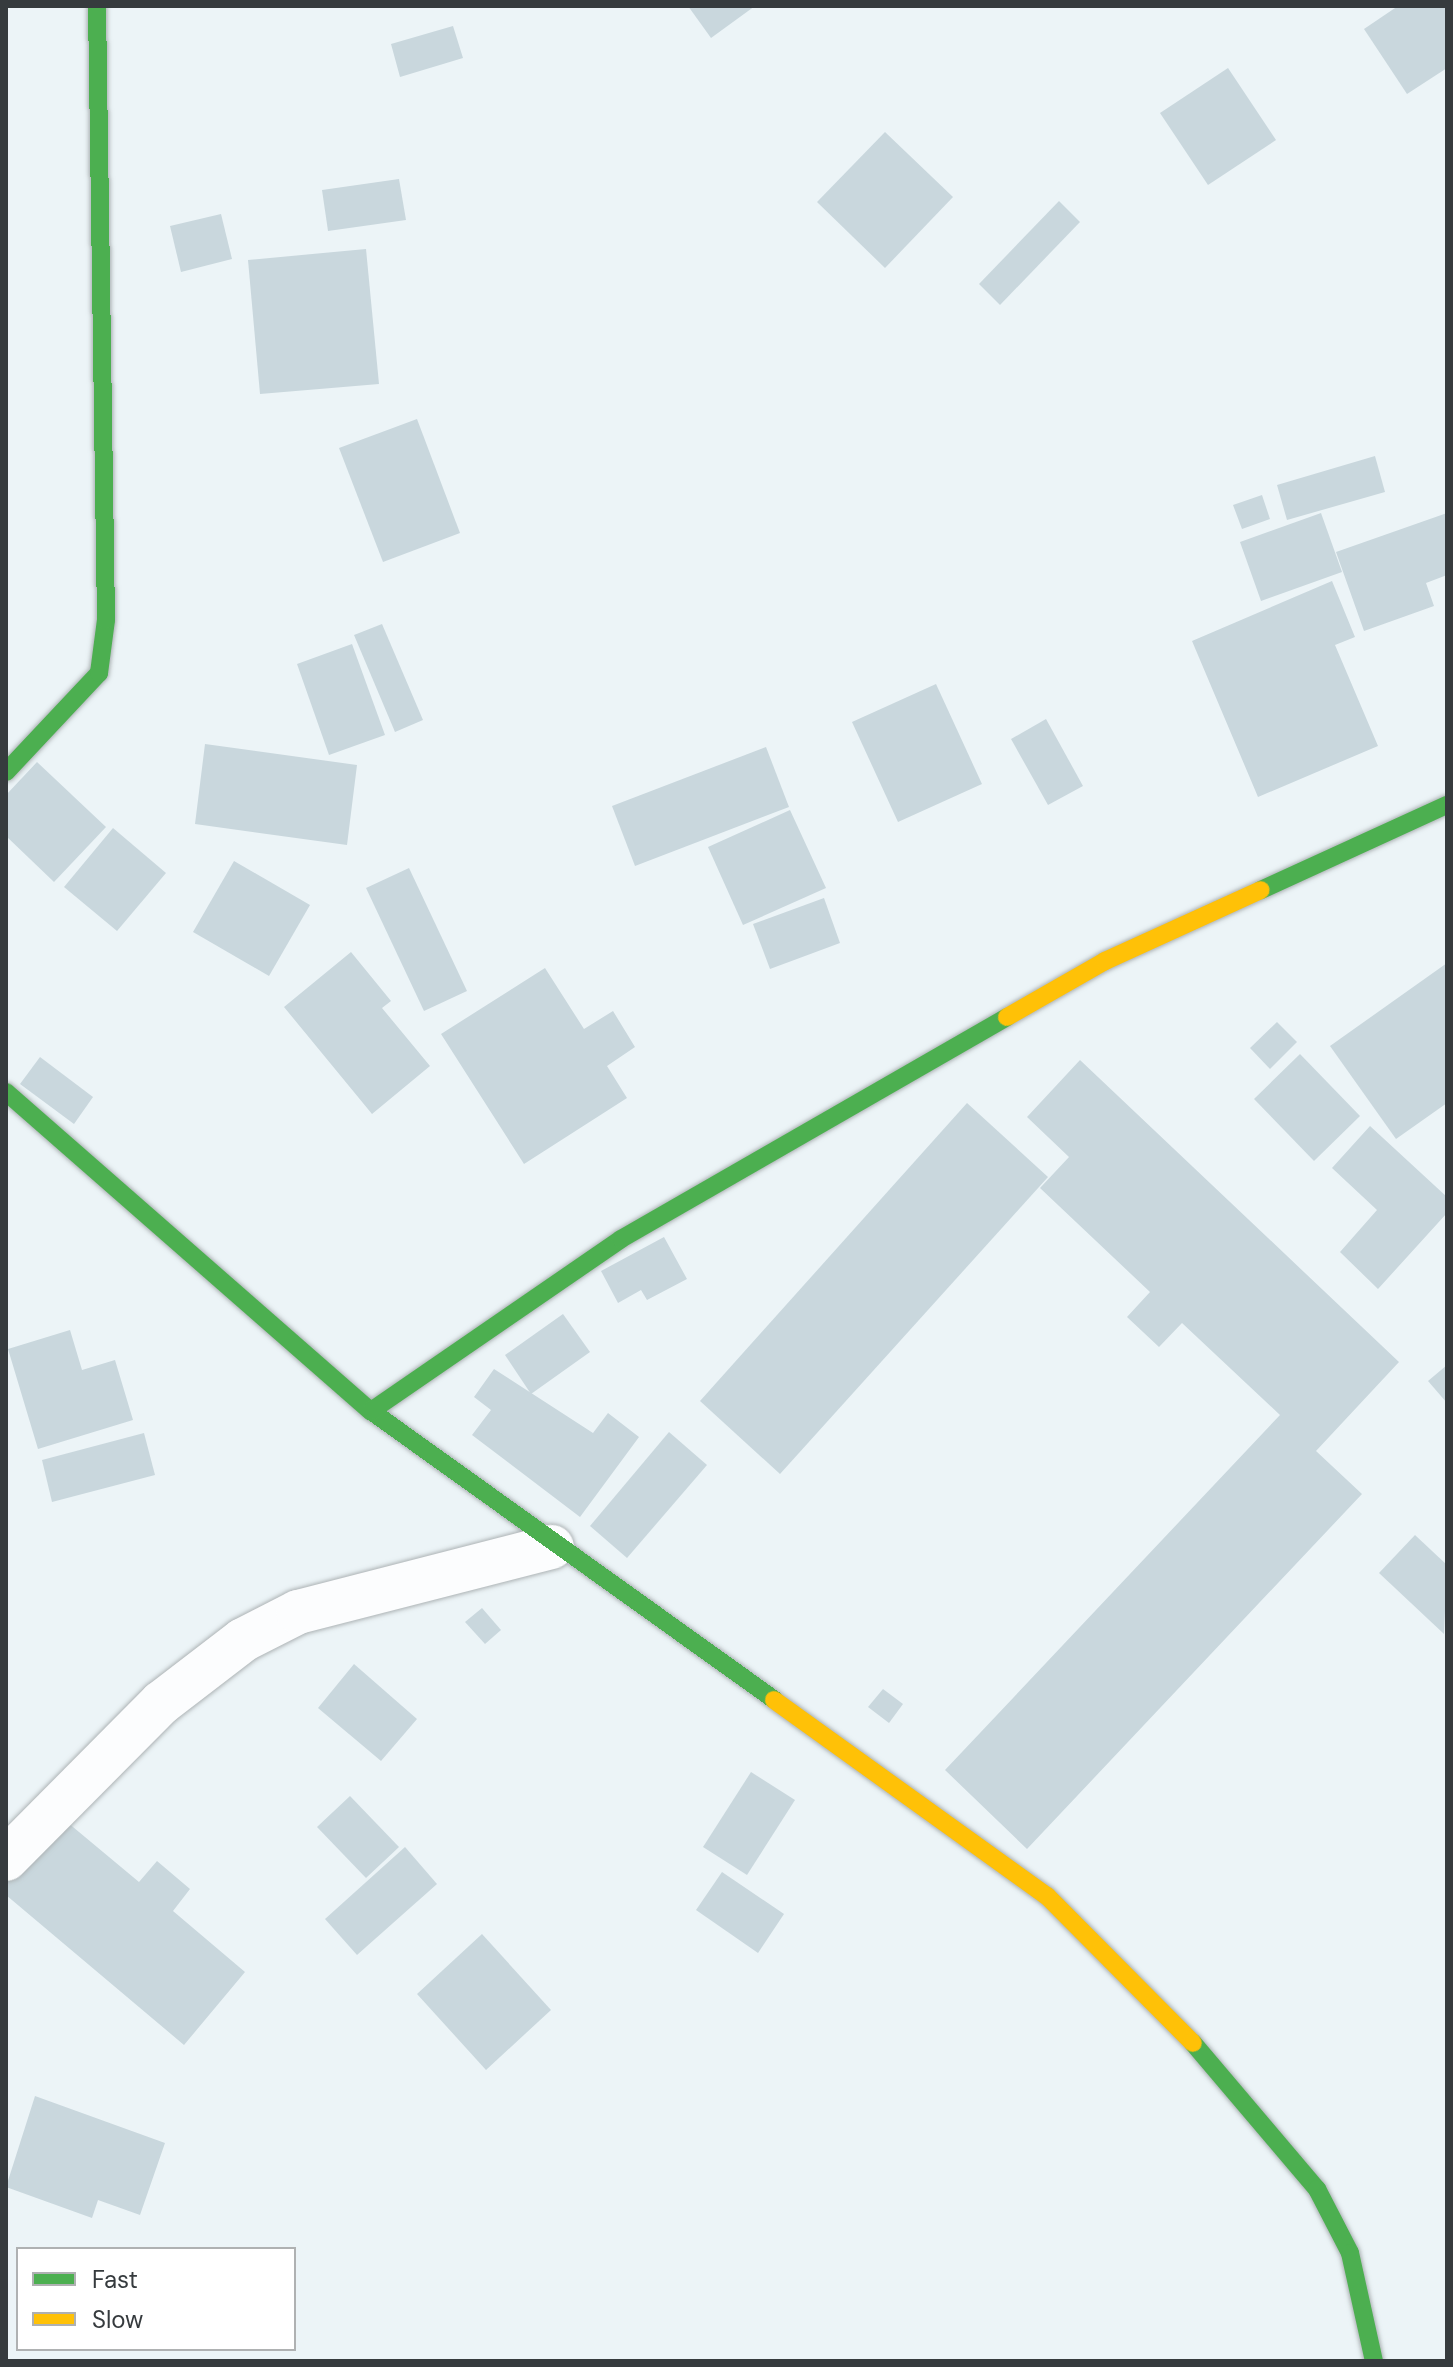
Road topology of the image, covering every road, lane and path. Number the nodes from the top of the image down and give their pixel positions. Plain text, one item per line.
1 (97, 6) edge
2 (6, 772) edge
3 (1447, 805) edge
4 (6, 1092) edge
5 (371, 1411) junction
6 (552, 1547) junction
7 (6, 1859) edge
8 (1374, 2361) edge

1 - 2 street
3 - 5 street
4 - 5 street
5 - 6 street
6 - 7 street
6 - 8 street

